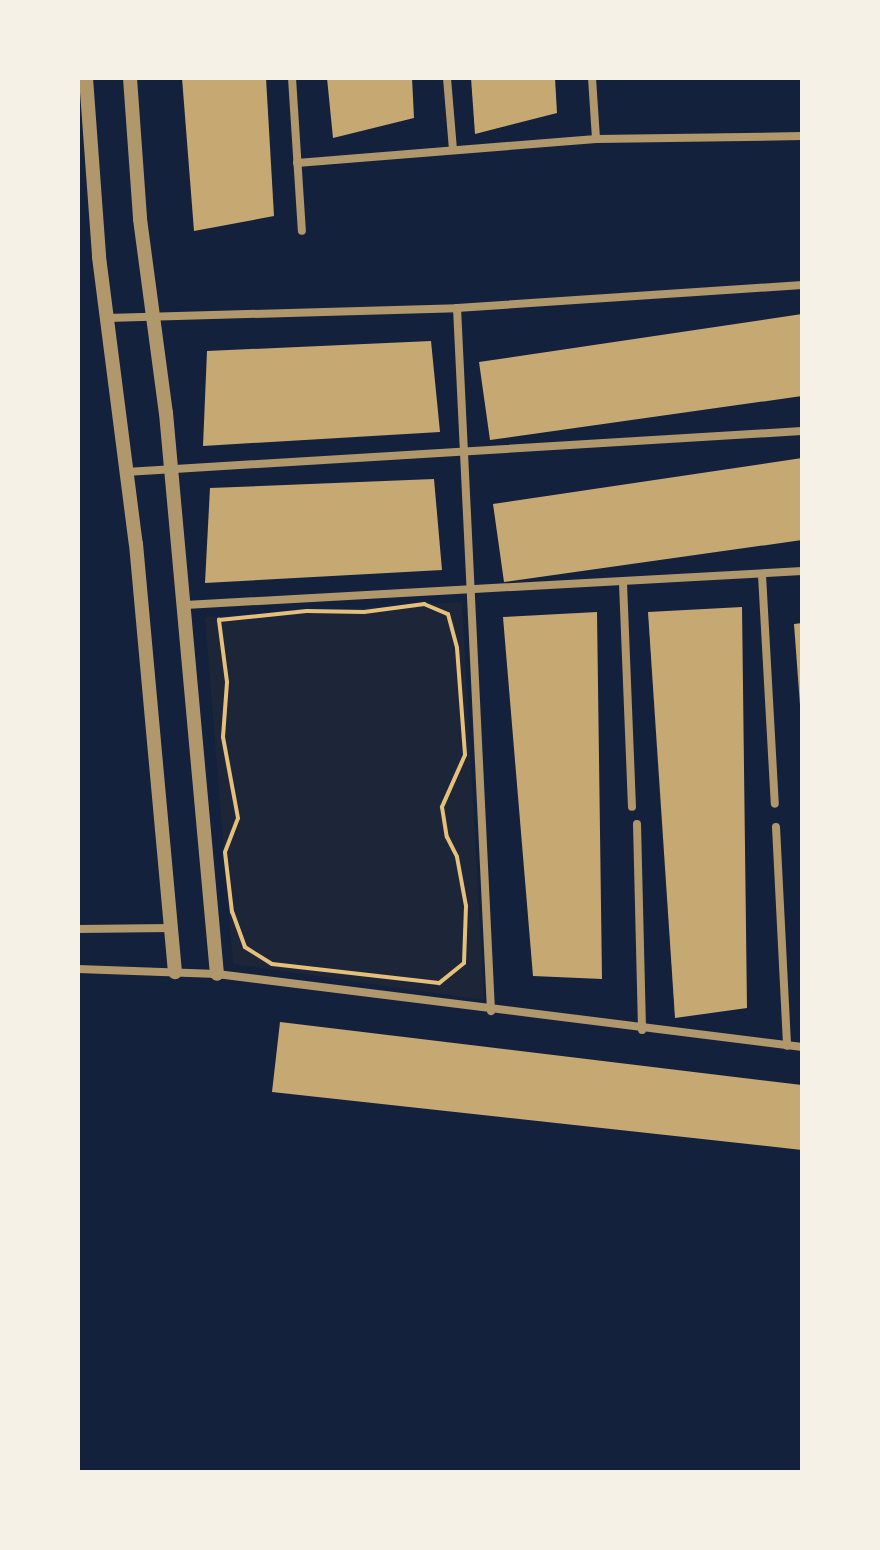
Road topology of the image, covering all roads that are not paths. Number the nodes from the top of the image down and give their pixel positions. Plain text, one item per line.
1 (86, 78) edge
2 (130, 78) edge
3 (292, 78) edge
4 (447, 78) edge
5 (592, 78) edge
6 (802, 136) edge
7 (596, 139) junction
8 (453, 150) junction
9 (297, 163) junction
10 (302, 231) dead end
11 (802, 285) edge
12 (457, 308) junction
13 (153, 315) junction
14 (107, 318) junction
15 (802, 431) edge
16 (465, 451) junction
17 (171, 469) junction
18 (126, 472) junction
19 (802, 571) edge
20 (762, 575) junction
21 (623, 583) junction
22 (470, 590) junction
23 (185, 605) junction
24 (775, 804) dead end
25 (632, 807) dead end
26 (637, 824) dead end
27 (776, 827) dead end
28 (170, 928) junction
29 (78, 929) edge
30 (78, 969) edge
31 (175, 972) junction
32 (217, 974) junction
33 (491, 1011) junction
34 (642, 1030) junction
35 (787, 1046) junction
36 (802, 1047) edge

1 - 14 street
2 - 13 street
3 - 9 street
4 - 8 street
5 - 7 street
6 - 7 street
7 - 8 street
8 - 9 street
9 - 10 street
11 - 12 street
12 - 13 street
12 - 16 street
13 - 14 street
13 - 17 street
14 - 18 street
15 - 16 street
16 - 17 street
16 - 22 street
17 - 18 street
17 - 23 street
18 - 28 street
19 - 20 street
20 - 21 street
20 - 24 street
21 - 22 street
21 - 25 street
22 - 23 street
22 - 33 street
23 - 32 street
26 - 34 street
27 - 35 street
28 - 29 street
28 - 31 street
30 - 31 street
31 - 32 street
32 - 33 street
33 - 34 street
34 - 35 street
35 - 36 street

